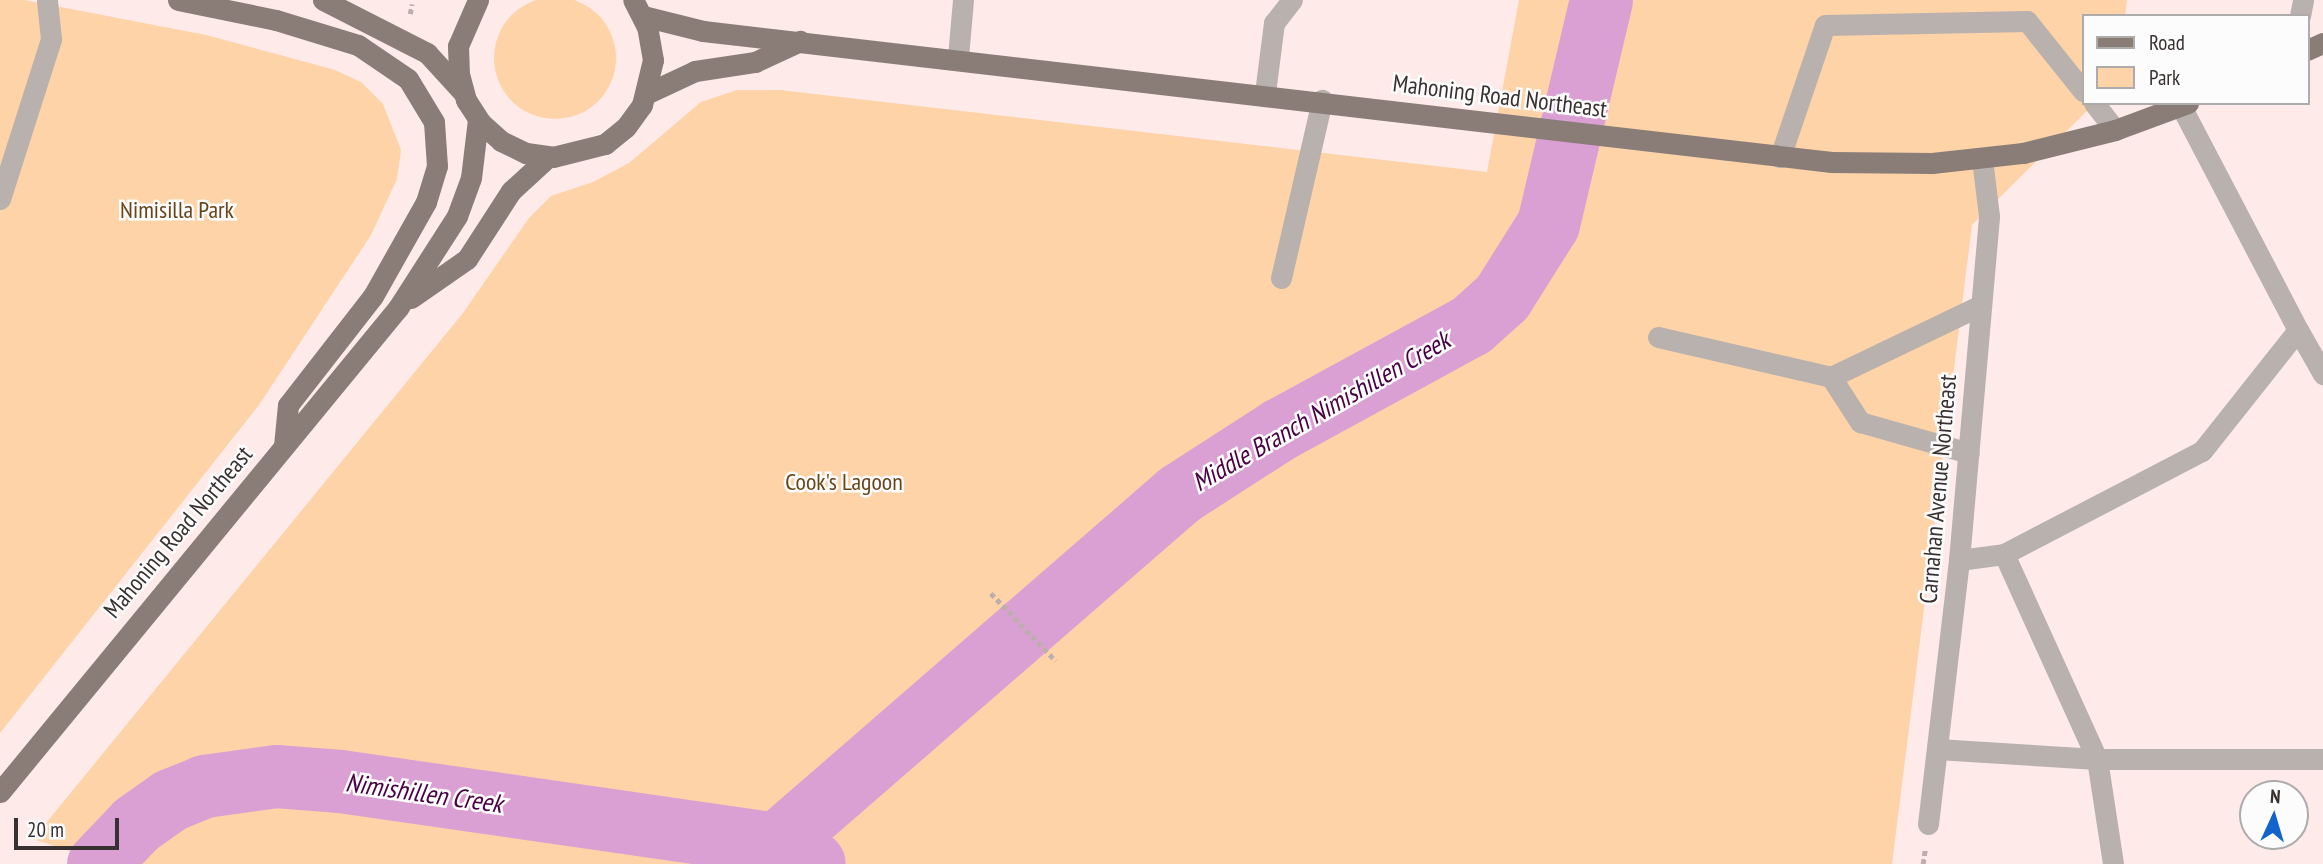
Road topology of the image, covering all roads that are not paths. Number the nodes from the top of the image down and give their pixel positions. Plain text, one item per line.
1 (47, 0) edge
2 (178, 0) edge
3 (323, 0) edge
4 (478, 0) edge
5 (963, 0) edge
6 (1292, 0) edge
7 (638, 8) edge
8 (800, 41) junction
9 (958, 57) junction
10 (2082, 89) edge
11 (463, 92) junction
12 (648, 93) junction
13 (1265, 93) junction
14 (1322, 100) junction
15 (2096, 105) edge
16 (2185, 105) edge
17 (478, 118) junction
18 (2115, 130) junction
19 (548, 157) junction
20 (1780, 157) junction
21 (1982, 159) junction
22 (0, 199) edge
23 (1280, 278) dead end
24 (1981, 305) junction
25 (398, 308) junction
26 (2298, 330) junction
27 (1658, 337) dead end
28 (2323, 374) edge
29 (1831, 377) junction
30 (284, 446) junction
31 (1969, 453) junction
32 (2004, 554) junction
33 (1959, 560) junction
34 (1937, 749) junction
35 (2097, 759) junction
36 (2323, 759) edge
37 (0, 792) edge
38 (1928, 824) dead end
39 (2113, 864) edge

1 - 22 street
2 - 30 main road
3 - 11 main road
4 - 11 main road
5 - 9 street
6 - 13 street
7 - 8 main road, Mahoning Road Northeast
7 - 12 main road
8 - 9 main road, Mahoning Road Northeast
8 - 12 main road
9 - 13 main road, Mahoning Road Northeast
10 - 20 street
11 - 17 main road
12 - 19 main road
13 - 14 main road, Mahoning Road Northeast
14 - 20 main road, Mahoning Road Northeast
14 - 23 street
15 - 18 street
16 - 18 main road, Mahoning Road Northeast
16 - 26 street
17 - 19 main road
17 - 25 main road, Mahoning Road Northeast
18 - 21 main road, Mahoning Road Northeast
19 - 25 main road, Mahoning Road Northeast
20 - 21 main road, Mahoning Road Northeast
21 - 24 street, Carnahan Avenue Northeast
24 - 29 street
24 - 31 street, Carnahan Avenue Northeast
25 - 30 main road, Mahoning Road Northeast
26 - 28 street
26 - 32 street
27 - 29 street
29 - 31 street
30 - 37 main road, Mahoning Road Northeast
31 - 33 street, Carnahan Avenue Northeast
32 - 33 street
32 - 35 street
33 - 34 street, Carnahan Avenue Northeast
34 - 35 street
34 - 38 street, Carnahan Avenue Northeast
35 - 36 street
35 - 39 street

